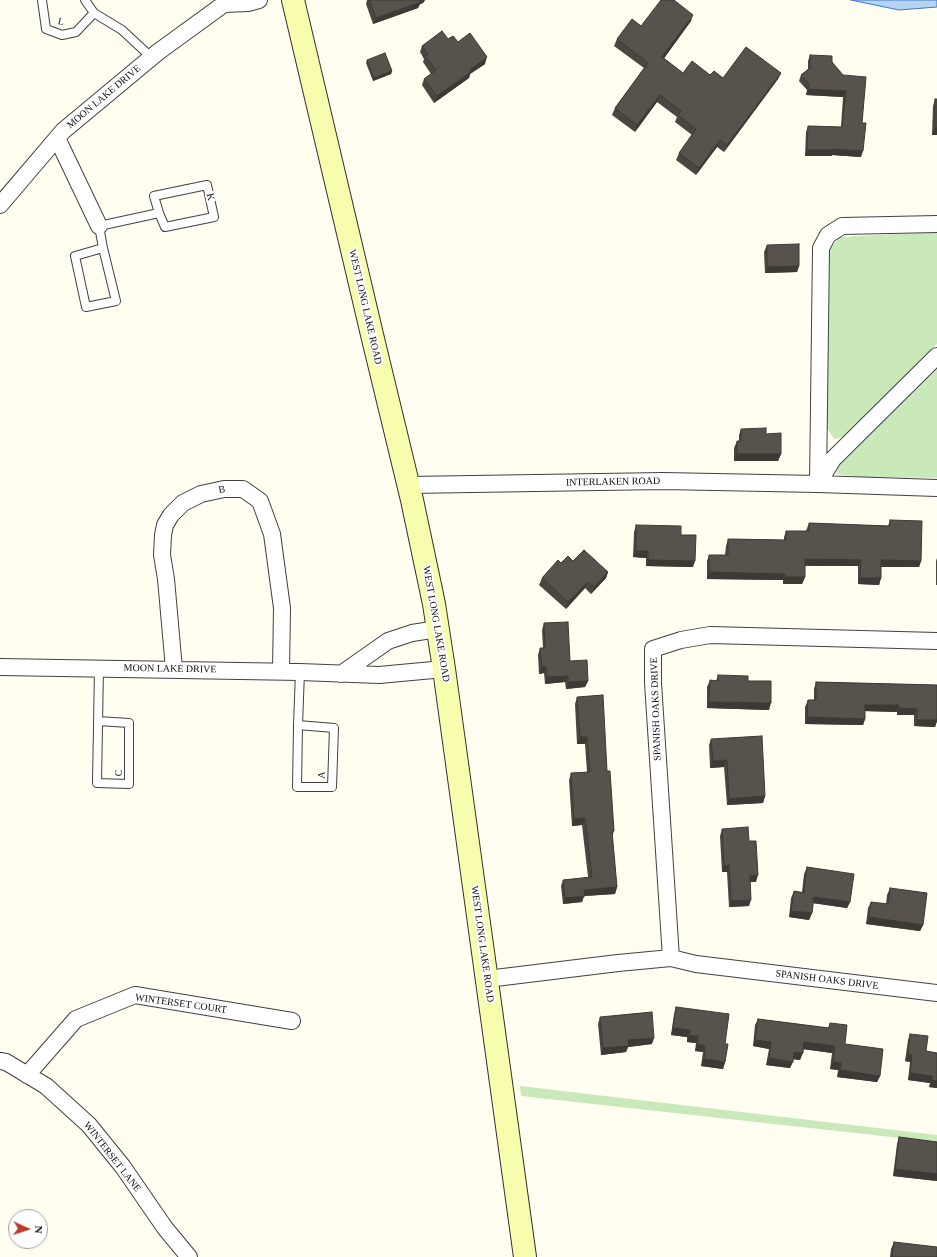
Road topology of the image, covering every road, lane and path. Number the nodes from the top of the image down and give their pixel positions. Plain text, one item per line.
1 (42, 0) edge
2 (85, 0) edge
3 (259, 0) edge
4 (294, 0) edge
5 (224, 1) edge
6 (94, 13) junction
7 (151, 57) junction
8 (58, 138) junction
9 (1, 204) edge
10 (159, 213) junction
11 (937, 224) edge
12 (99, 226) junction
13 (103, 248) junction
14 (937, 356) edge
15 (818, 484) junction
16 (409, 485) junction
17 (937, 488) edge
18 (438, 629) junction
19 (937, 641) edge
20 (0, 667) edge
21 (99, 668) junction
22 (174, 669) junction
23 (444, 669) junction
24 (281, 671) junction
25 (300, 672) junction
26 (341, 674) junction
27 (98, 721) junction
28 (298, 725) junction
29 (671, 958) junction
30 (487, 979) junction
31 (937, 993) edge
32 (292, 1021) dead end
33 (0, 1061) edge
34 (27, 1075) junction
35 (189, 1257) edge
36 (525, 1257) edge

1 - 6 lane, L
2 - 6 lane
3 - 5 street, MOON LAKE DRIVE
4 - 16 main road, WEST LONG LAKE ROAD
5 - 7 street, MOON LAKE DRIVE
6 - 7 lane
7 - 8 street, MOON LAKE DRIVE
8 - 9 street, MOON LAKE DRIVE
8 - 12 street
10 - 10 lane, K
10 - 12 lane
11 - 15 street
12 - 13 lane
13 - 13 lane
14 - 15 street
15 - 16 street, INTERLAKEN ROAD
15 - 17 street, INTERLAKEN ROAD
16 - 18 main road, WEST LONG LAKE ROAD
18 - 23 main road, WEST LONG LAKE ROAD
18 - 26 street
19 - 29 street, SPANISH OAKS DRIVE
20 - 21 street, MOON LAKE DRIVE
21 - 22 street, MOON LAKE DRIVE
21 - 27 lane, C
22 - 24 street, MOON LAKE DRIVE
22 - 24 street, B
23 - 26 street, MOON LAKE DRIVE
23 - 30 main road, WEST LONG LAKE ROAD
24 - 25 street, MOON LAKE DRIVE
25 - 26 street, MOON LAKE DRIVE
25 - 28 lane, A
27 - 27 lane, C
28 - 28 lane, A
29 - 30 street, SPANISH OAKS DRIVE
29 - 31 street, SPANISH OAKS DRIVE
30 - 36 main road, WEST LONG LAKE ROAD
32 - 34 street, WINTERSET COURT
33 - 34 street, WINTERSET LANE
34 - 35 street, WINTERSET LANE

